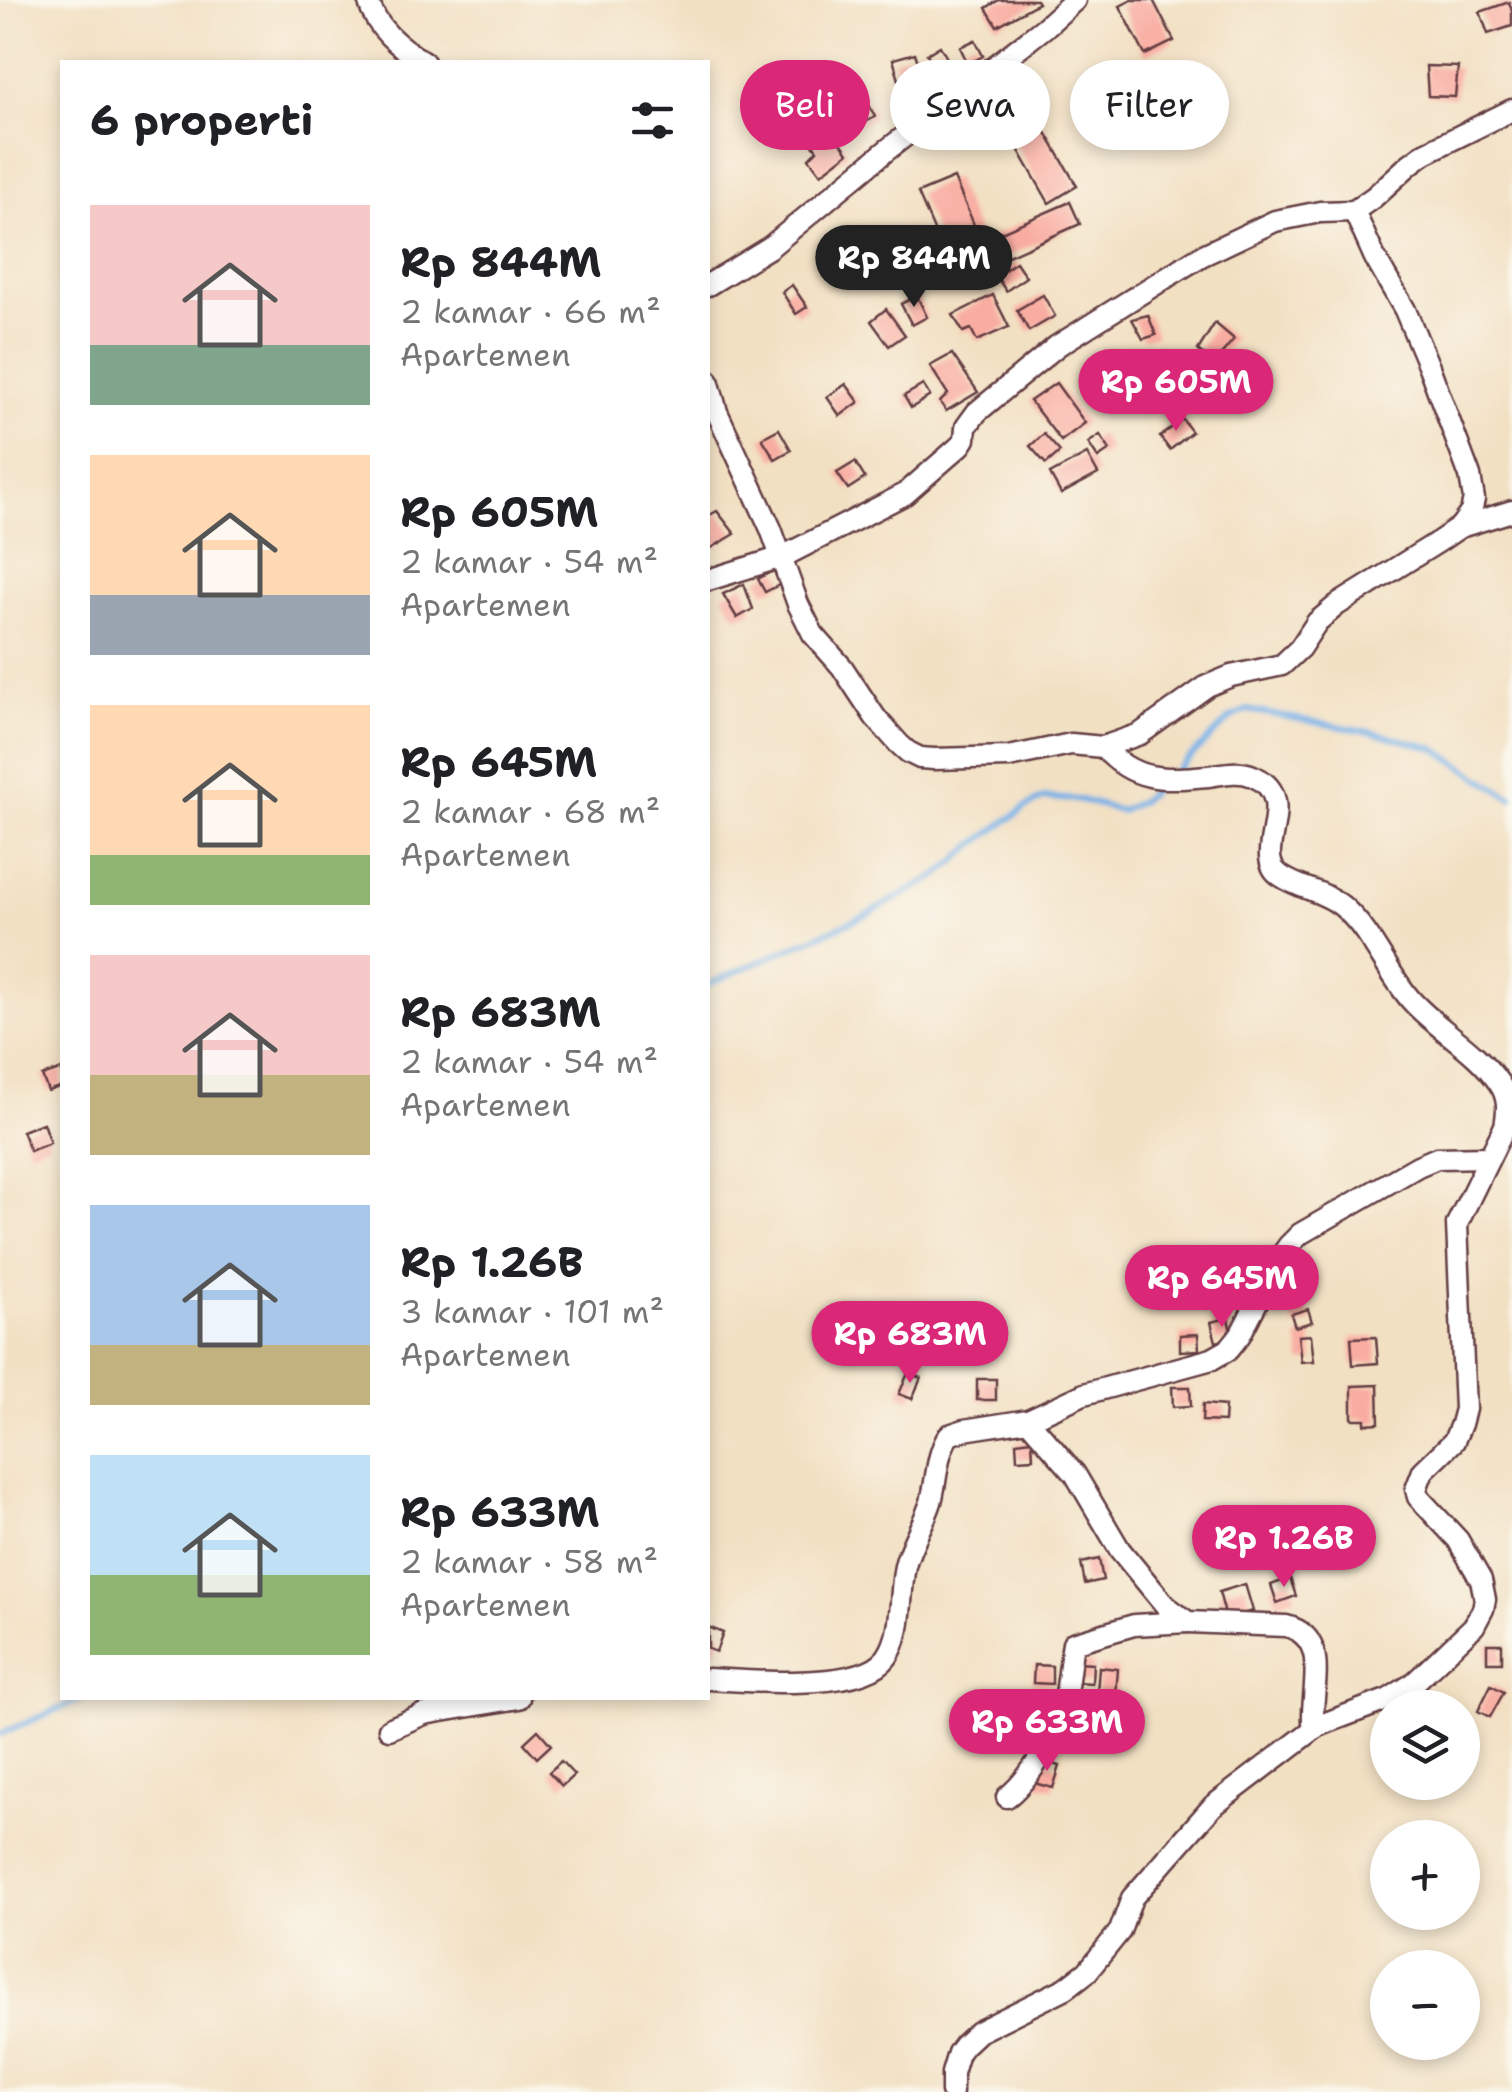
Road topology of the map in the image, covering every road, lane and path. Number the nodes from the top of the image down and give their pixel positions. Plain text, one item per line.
1 (368, 0) edge
2 (1075, 0) edge
3 (421, 60) edge
4 (1512, 110) edge
5 (1354, 211) junction
6 (710, 285) edge
7 (710, 387) edge
8 (1512, 511) edge
9 (1460, 527) junction
10 (782, 556) junction
11 (710, 579) edge
12 (1103, 747) junction
13 (1489, 1157) junction
14 (1028, 1420) junction
15 (1188, 1622) junction
16 (710, 1679) edge
17 (507, 1700) edge
18 (1318, 1726) junction
19 (389, 1729) dead end
20 (1006, 1797) dead end
21 (952, 2092) edge

1 - 3 street
2 - 6 street
4 - 5 street
5 - 9 street
5 - 10 street
7 - 10 street
8 - 9 street
9 - 12 street
10 - 11 street
10 - 12 street
12 - 13 street
13 - 14 street
13 - 18 street
14 - 15 street
14 - 16 street
15 - 18 street
15 - 20 street
17 - 19 street
18 - 21 street

